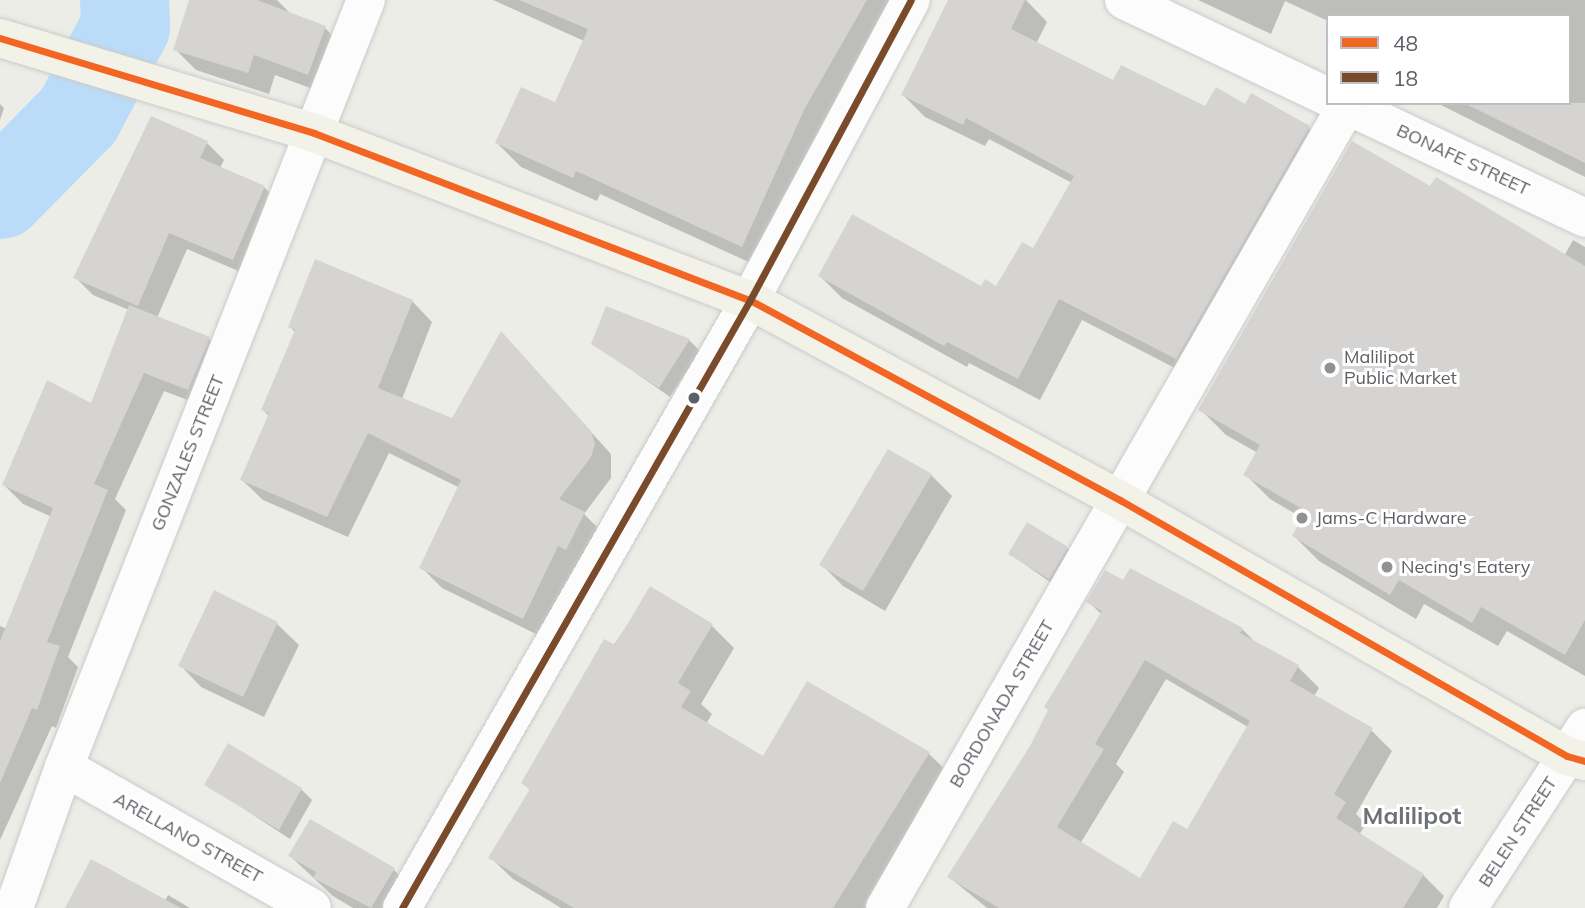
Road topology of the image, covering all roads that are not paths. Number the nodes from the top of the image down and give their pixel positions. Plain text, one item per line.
1 (366, 0) edge
2 (911, 0) edge
3 (1124, 0) edge
4 (16, 43) edge
5 (1326, 96) edge
6 (1337, 105) edge
7 (1345, 105) edge
8 (314, 133) junction
9 (1585, 218) edge
10 (750, 300) junction
11 (1120, 500) junction
12 (1579, 748) edge
13 (64, 767) junction
14 (14, 908) edge
15 (312, 908) edge
16 (402, 908) edge
17 (885, 908) edge
18 (1468, 908) edge

1 - 8 street, GONZALES STREET
2 - 10 street
3 - 5 street, BONAFE STREET
4 - 8 main road
6 - 11 street, BORDONADA STREET
7 - 9 street, BONAFE STREET
8 - 10 main road
8 - 13 street, GONZALES STREET
10 - 11 main road
10 - 16 street
11 - 12 main road
11 - 17 street, BORDONADA STREET
12 - 18 street, BELEN STREET
13 - 14 street, GONZALES STREET
13 - 15 street, ARELLANO STREET

